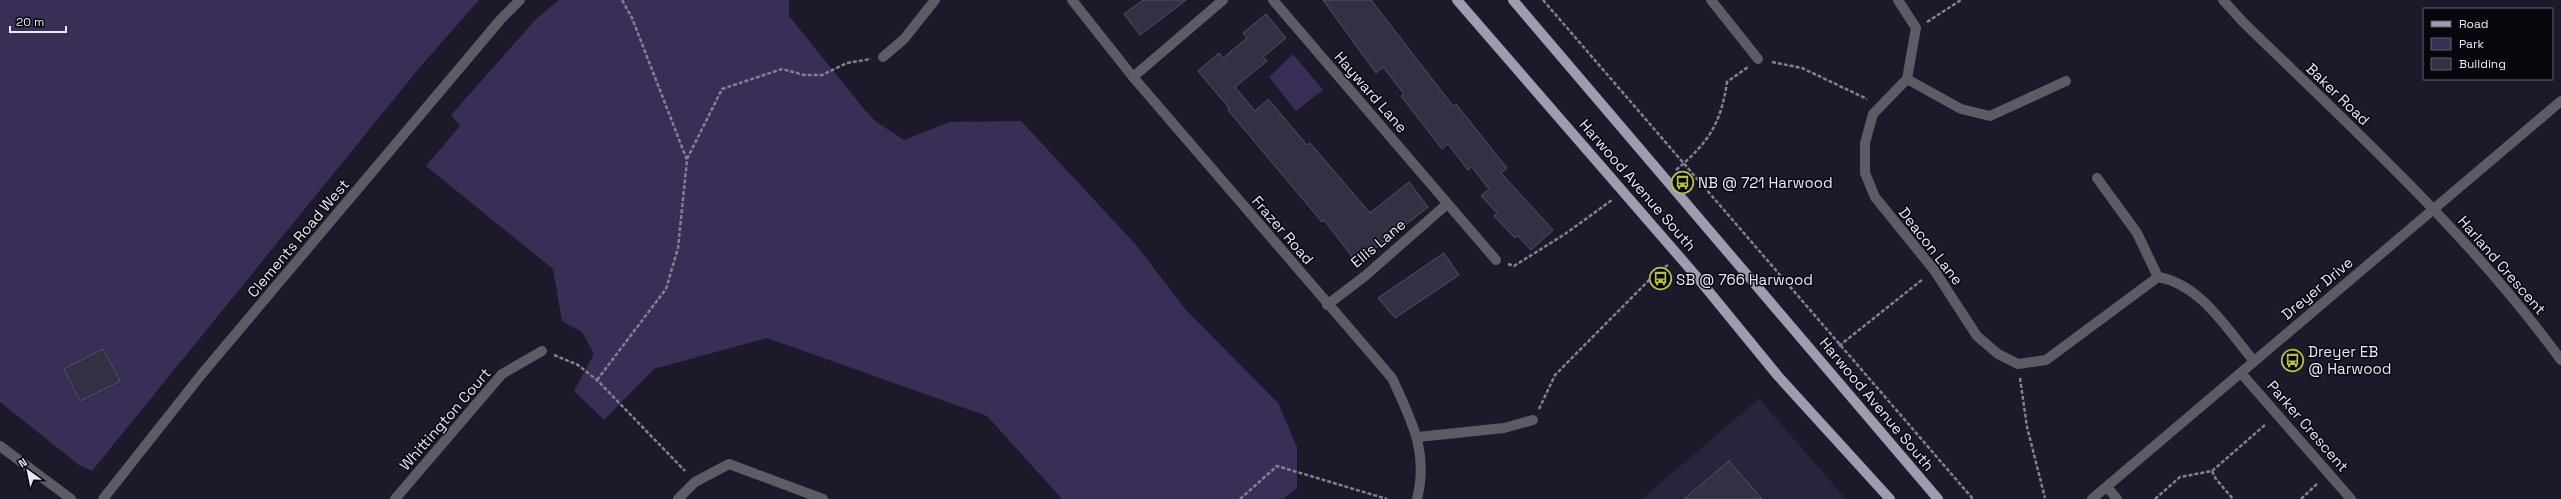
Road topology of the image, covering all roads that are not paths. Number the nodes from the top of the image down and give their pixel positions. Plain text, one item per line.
1 (520, 0) edge
2 (935, 0) edge
3 (1072, 0) edge
4 (1223, 0) edge
5 (1272, 0) edge
6 (1457, 0) edge
7 (1512, 0) edge
8 (1711, 0) edge
9 (1898, 0) edge
10 (2223, 0) edge
11 (883, 57) road end
12 (1758, 60) road end
13 (1132, 77) junction
14 (1908, 79) junction
15 (2066, 81) dead end
16 (2561, 101) edge
17 (2097, 178) dead end
18 (1447, 204) junction
19 (2433, 210) junction
20 (1496, 260) road end
21 (2158, 277) junction
22 (1327, 305) junction
23 (542, 351) road end
24 (2561, 360) edge
25 (2254, 361) junction
26 (2241, 373) junction
27 (1533, 420) road end
28 (1418, 437) junction
29 (0, 446) edge
30 (2107, 487) junction
31 (71, 499) edge
32 (103, 499) edge
33 (395, 499) edge
34 (678, 499) edge
35 (823, 499) edge
36 (1417, 499) edge
37 (1890, 499) edge
38 (1938, 499) edge
39 (2092, 499) edge
40 (2117, 499) edge
41 (2351, 499) edge

1 - 32 street, Clements Road West
2 - 11 street
3 - 13 street, Frazer Road
4 - 13 street
5 - 18 street, Hayward Lane
6 - 37 main road, Harwood Avenue South
7 - 38 main road, Harwood Avenue South
8 - 12 street
9 - 14 street
10 - 19 street, Baker Road
13 - 22 street, Frazer Road
14 - 15 street
14 - 21 street, Deacon Lane
16 - 19 street, Dreyer Drive
17 - 21 street
18 - 20 street, Hayward Lane
18 - 22 street, Ellis Lane
19 - 24 street, Harland Crescent
19 - 25 street, Dreyer Drive
21 - 25 street
22 - 28 street, Frazer Road
23 - 33 street, Whittington Court
25 - 26 street, Dreyer Drive
26 - 30 street, Dreyer Drive
26 - 41 street, Parker Crescent
27 - 28 street
28 - 36 street, Frazer Road
29 - 31 street
30 - 39 street, Dreyer Drive
30 - 40 street
34 - 35 street

